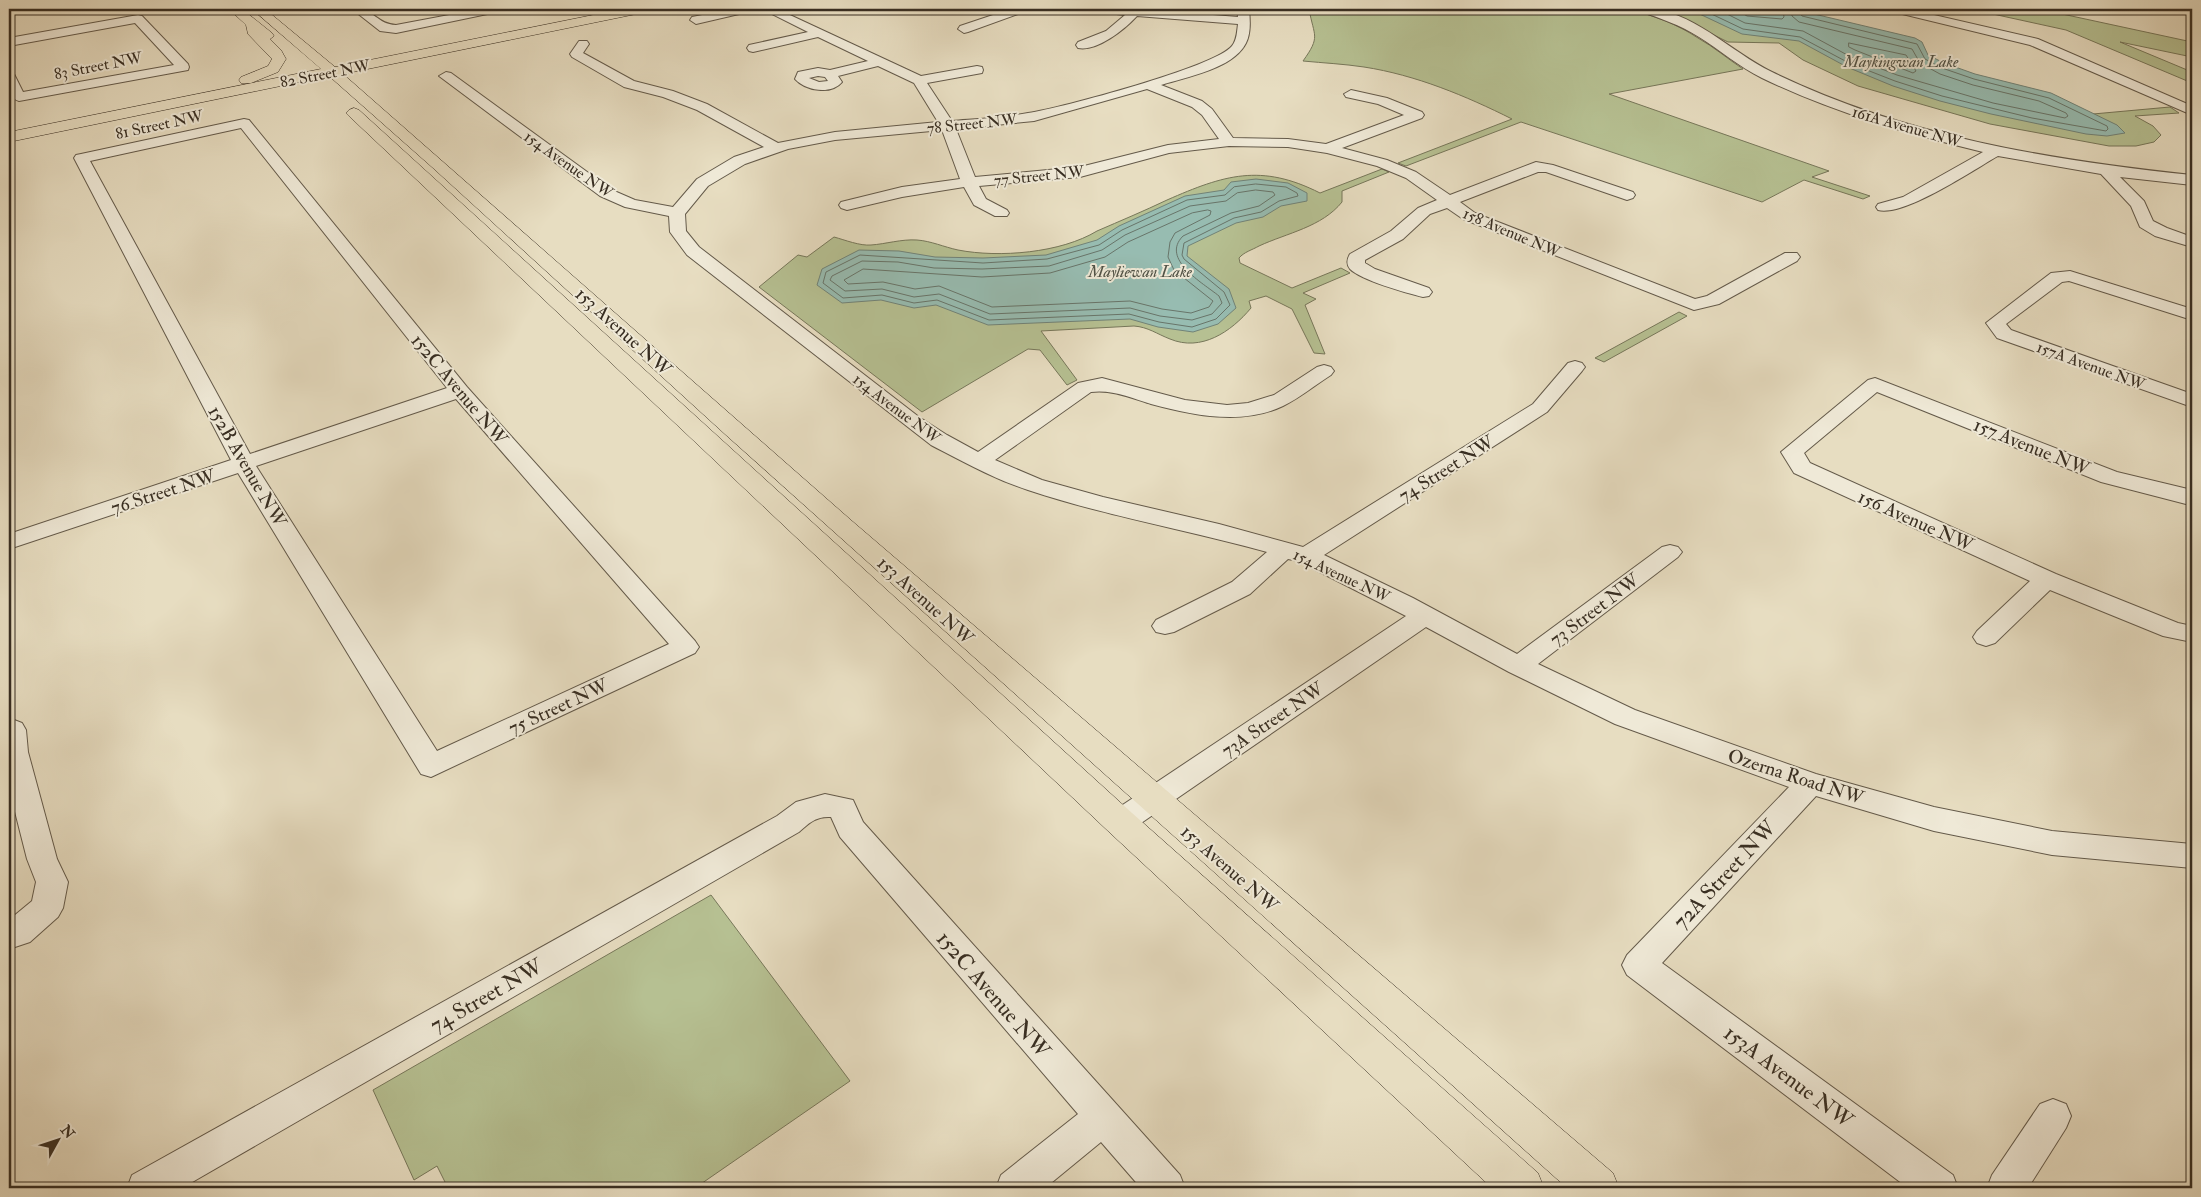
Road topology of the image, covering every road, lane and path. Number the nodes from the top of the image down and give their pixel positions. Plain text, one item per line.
1 (235, 9) edge
2 (258, 9) edge
3 (358, 9) edge
4 (497, 9) edge
5 (611, 9) edge
6 (641, 9) edge
7 (748, 9) edge
8 (768, 9) edge
9 (1022, 9) edge
10 (1098, 9) edge
11 (1643, 9) edge
12 (1894, 9) edge
13 (1132, 13) junction
14 (1244, 15) edge
15 (696, 20) dead end
16 (251, 22) junction
17 (535, 24) junction
18 (964, 29) dead end
19 (820, 33) junction
20 (9, 42) edge
21 (583, 44) dead end
22 (1082, 45) dead end
23 (753, 48) dead end
24 (348, 54) dead end
25 (2062, 54) junction
26 (408, 56) junction
27 (2034, 56) dead end
28 (882, 61) junction
29 (330, 64) junction
30 (304, 68) junction
31 (977, 70) dead end
32 (830, 74) dead end
33 (446, 76) dead end
34 (9, 77) edge
35 (654, 77) dead end
36 (919, 80) junction
37 (629, 84) junction
38 (1148, 85) junction
39 (226, 86) junction
40 (329, 93) junction
41 (1351, 94) dead end
42 (702, 107) junction
43 (2192, 111) edge
44 (684, 112) dead end
45 (76, 123) junction
46 (244, 123) joint
47 (948, 126) junction
48 (9, 130) edge
49 (402, 130) junction
50 (9, 137) edge
51 (1229, 142) junction
52 (776, 148) junction
53 (1327, 149) junction
54 (1997, 150) junction
55 (81, 158) joint
56 (2106, 171) junction
57 (2192, 180) edge
58 (969, 182) junction
59 (1626, 195) dead end
60 (1448, 202) junction
61 (847, 205) dead end
62 (1884, 207) dead end
63 (1002, 212) dead end
64 (677, 213) junction
65 (2192, 242) edge
66 (1791, 257) dead end
67 (1422, 292) dead end
68 (2192, 315) edge
69 (1575, 367) dead end
70 (1324, 371) dead end
71 (1875, 384) joint
72 (460, 391) junction
73 (2192, 401) edge
74 (979, 461) junction
75 (244, 464) junction
76 (2192, 497) edge
77 (9, 542) edge
78 (1296, 552) junction
79 (1670, 552) dead end
80 (2047, 579) junction
81 (1424, 616) junction
82 (1164, 626) dead end
83 (2192, 634) edge
84 (1986, 637) dead end
85 (686, 647) joint
86 (1518, 666) junction
87 (9, 728) edge
88 (431, 766) joint
89 (1810, 783) junction
90 (1152, 800) junction
91 (825, 804) joint
92 (1120, 822) junction
93 (2192, 856) edge
94 (9, 936) edge
95 (1639, 965) joint
96 (2053, 1116) dead end
97 (1102, 1118) junction
98 (146, 1188) edge
99 (1015, 1188) edge
100 (1166, 1188) edge
101 (1523, 1188) edge
102 (1598, 1188) edge
103 (1939, 1188) edge
104 (2006, 1188) edge

1 - 16 main road, 153 Avenue NW
2 - 29 main road, 153 Avenue NW
3 - 4 street
5 - 17 main road, 82 Street NW
6 - 26 main road, 82 Street NW
7 - 15 street
8 - 19 street
9 - 18 street
10 - 13 street
11 - 54 street, 161A Avenue NW
12 - 25 street
13 - 14 street
13 - 22 street
14 - 38 street, 78 Street NW
16 - 30 main road, 153 Avenue NW
16 - 39 main road
17 - 24 main road
17 - 29 main road, 82 Street NW
19 - 23 street
19 - 28 street
20 - 34 street, 83 Street NW
21 - 37 street
25 - 27 street
25 - 43 street
26 - 29 main road, 82 Street NW
26 - 49 main road
28 - 32 street
28 - 36 street
29 - 30 main road, 82 Street NW
29 - 49 main road, 153 Avenue NW
30 - 39 main road, 82 Street NW
30 - 40 main road, 153 Avenue NW
30 - 45 main road, 82 Street NW
31 - 36 street
33 - 64 street, 154 Avenue NW
35 - 37 street
36 - 47 street
37 - 42 street
38 - 47 street, 78 Street NW
38 - 51 street
39 - 48 main road, 82 Street NW
40 - 45 main road
40 - 92 main road, 153 Avenue NW
41 - 53 street
42 - 44 street
42 - 52 street
45 - 50 main road, 82 Street NW
46 - 55 street, 81 Street NW
46 - 72 street, 152C Avenue NW
47 - 52 street, 78 Street NW
47 - 58 street
49 - 90 main road, 153 Avenue NW
51 - 53 street, 158 Avenue NW
51 - 58 street, 77 Street NW
52 - 64 street, 78 Street NW
53 - 60 street, 158 Avenue NW
54 - 56 street, 161A Avenue NW
54 - 62 street
55 - 75 street, 152B Avenue NW
56 - 57 street, 161A Avenue NW
56 - 65 street
58 - 61 street, 77 Street NW
58 - 63 street
59 - 60 street
60 - 66 street, 158 Avenue NW
60 - 67 street
64 - 74 street, 154 Avenue NW
68 - 73 street, 157A Avenue NW
69 - 78 street, 74 Street NW
70 - 74 street
71 - 76 street, 157 Avenue NW
71 - 80 street, 156 Avenue NW
72 - 75 street, 76 Street NW
72 - 85 street, 152C Avenue NW
74 - 78 street, 154 Avenue NW
75 - 77 street, 76 Street NW
75 - 88 street, 152B Avenue NW
78 - 81 street, 154 Avenue NW
78 - 82 street, 74 Street NW
79 - 86 street, 73 Street NW
80 - 83 street, 156 Avenue NW
80 - 84 street
81 - 86 street, Ozerna Road NW
81 - 90 street, 73A Street NW
85 - 88 street, 75 Street NW
86 - 89 street, Ozerna Road NW
87 - 94 street
89 - 93 street, Ozerna Road NW
89 - 95 street, 72A Street NW
90 - 92 street, 73A Street NW
90 - 102 main road, 153 Avenue NW
91 - 97 street, 152C Avenue NW
91 - 98 street, 74 Street NW
92 - 101 main road, 153 Avenue NW
95 - 103 street, 153A Avenue NW
96 - 104 street
97 - 99 street
97 - 100 street, 152C Avenue NW

